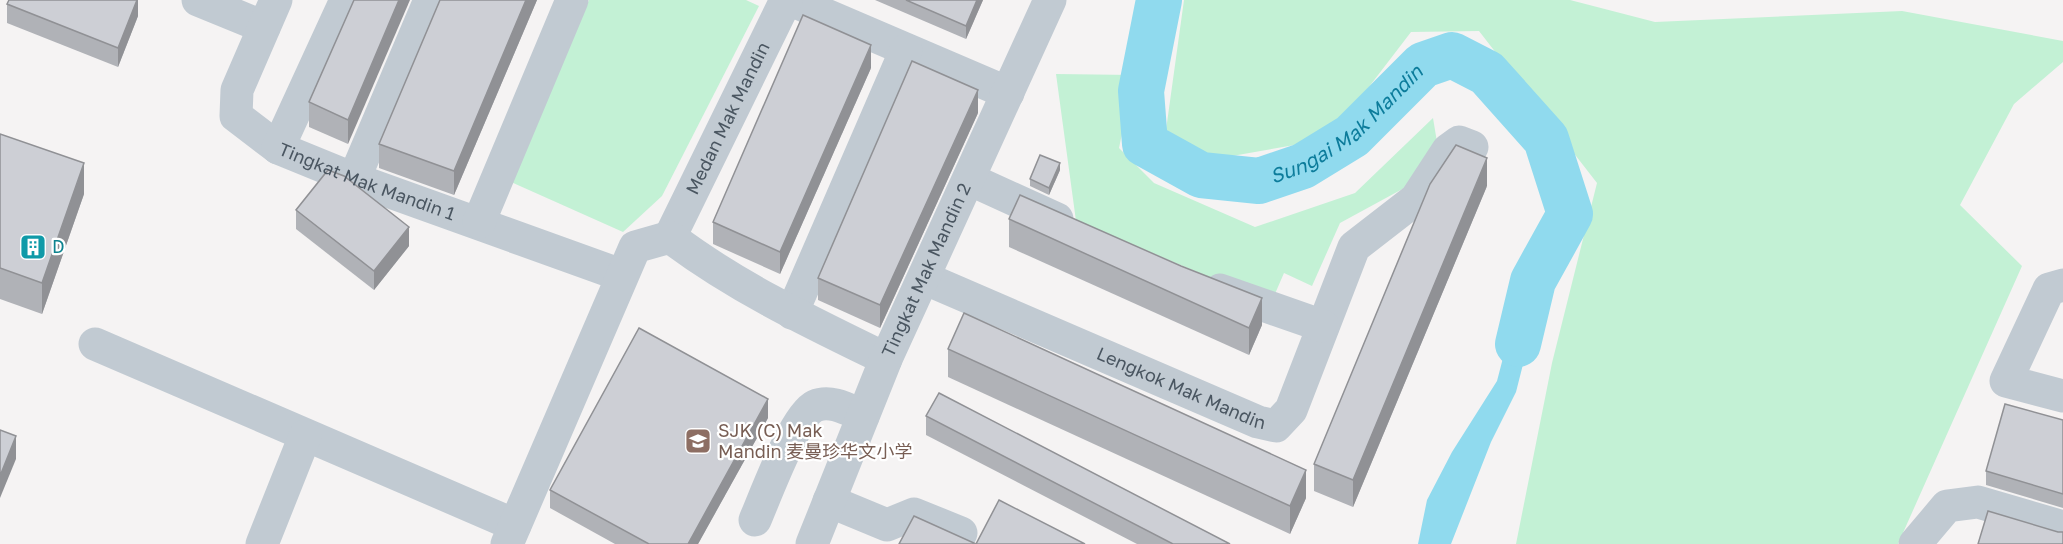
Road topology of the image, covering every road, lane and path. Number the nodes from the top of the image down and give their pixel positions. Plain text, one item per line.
1 (198, 0) edge
2 (346, 0) edge
3 (430, 0) edge
4 (572, 0) edge
5 (789, 0) edge
6 (1050, 0) edge
7 (270, 13) edge
8 (906, 50) junction
9 (1008, 93) junction
10 (1472, 147) dead end
11 (278, 148) junction
12 (969, 178) junction
13 (354, 179) junction
14 (479, 222) junction
15 (1084, 231) edge
16 (670, 237) junction
17 (621, 275) junction
18 (924, 278) junction
19 (1189, 278) edge
20 (2063, 285) edge
21 (792, 313) junction
22 (1323, 326) junction
23 (95, 344) dead end
24 (886, 359) junction
25 (2063, 396) edge
26 (863, 416) junction
27 (305, 435) junction
28 (829, 501) junction
29 (755, 520) dead end
30 (2063, 527) edge
31 (961, 533) dead end
32 (511, 535) edge
33 (883, 535) edge
34 (262, 544) edge
35 (812, 544) edge
36 (1915, 544) edge

1 - 7 street
2 - 11 street
3 - 13 street
4 - 14 street
5 - 8 street
5 - 16 street, Medan Mak Mandin
6 - 9 street, Tingkat Mak Mandin 2
7 - 11 street, Tingkat Mak Mandin 1
8 - 9 street
8 - 21 street
9 - 12 street, Tingkat Mak Mandin 2
10 - 22 street, Lengkok Mak Mandin
11 - 13 street, Tingkat Mak Mandin 1
12 - 15 street
12 - 18 street, Tingkat Mak Mandin 2
13 - 14 street, Tingkat Mak Mandin 1
14 - 17 street, Tingkat Mak Mandin 1
16 - 17 street
16 - 21 street
17 - 32 street
18 - 22 street, Lengkok Mak Mandin
18 - 24 street, Tingkat Mak Mandin 2
19 - 22 street
20 - 25 street
21 - 24 street
23 - 27 street
24 - 26 street, Tingkat Mak Mandin 2
26 - 28 street, Tingkat Mak Mandin 2
26 - 29 street
27 - 32 street
27 - 34 street
28 - 33 street
28 - 35 street, Tingkat Mak Mandin 2
30 - 36 street
31 - 33 street

